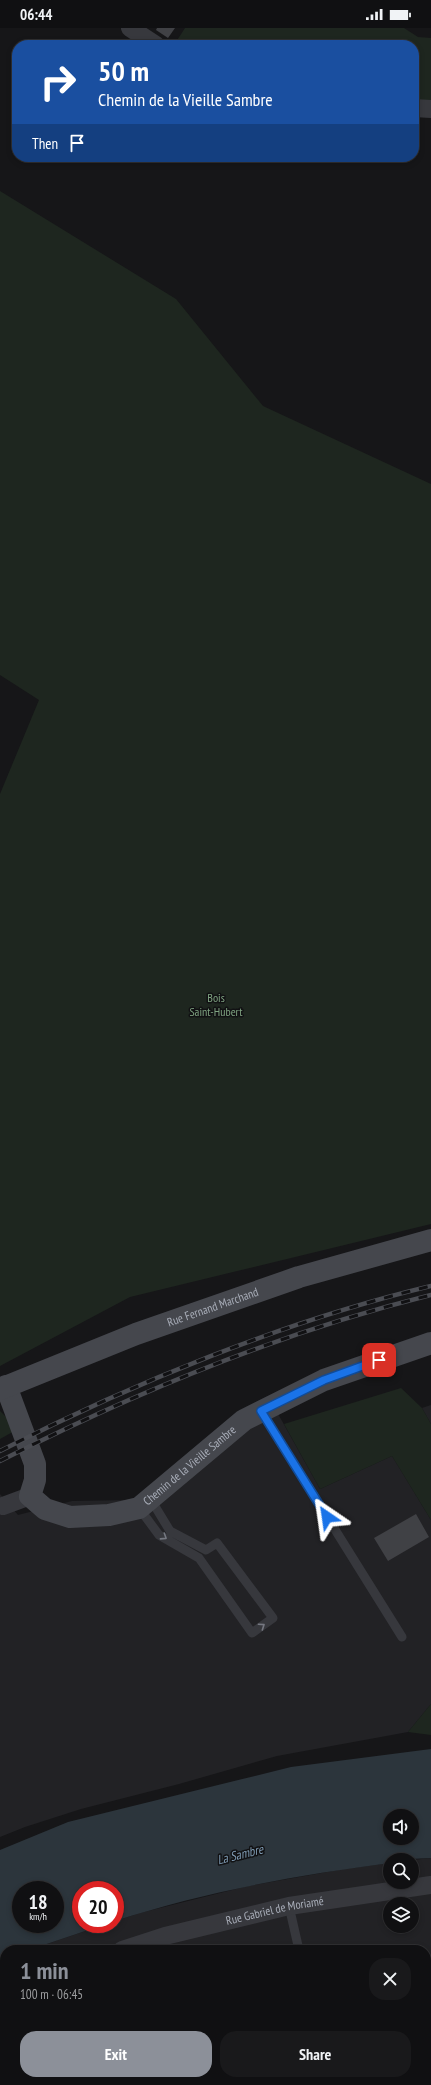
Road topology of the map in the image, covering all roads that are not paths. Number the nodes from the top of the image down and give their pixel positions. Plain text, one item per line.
1 (130, 28) edge
2 (148, 40) edge
3 (419, 109) edge
4 (431, 110) edge
5 (431, 1240) edge
6 (431, 1343) edge
7 (3, 1387) edge
8 (261, 1411) junction
9 (30, 1496) junction
10 (145, 1503) junction
11 (3, 1506) dead end
12 (402, 1637) dead end
13 (431, 1885) edge
14 (289, 1906) junction
15 (137, 1945) edge
16 (298, 1945) edge

1 - 2 street
3 - 4 street
5 - 7 street, Rue Fernand Marchand
6 - 8 street, Chemin de la Vieille Sambre
7 - 9 street
8 - 10 street, Chemin de la Vieille Sambre
8 - 12 lane
9 - 10 street, Chemin de la Vieille Sambre
9 - 11 street
10 -> 10 lane
13 - 14 street, Rue Gabriel de Moriamé
14 - 15 street, Rue Gabriel de Moriamé
14 - 16 lane

